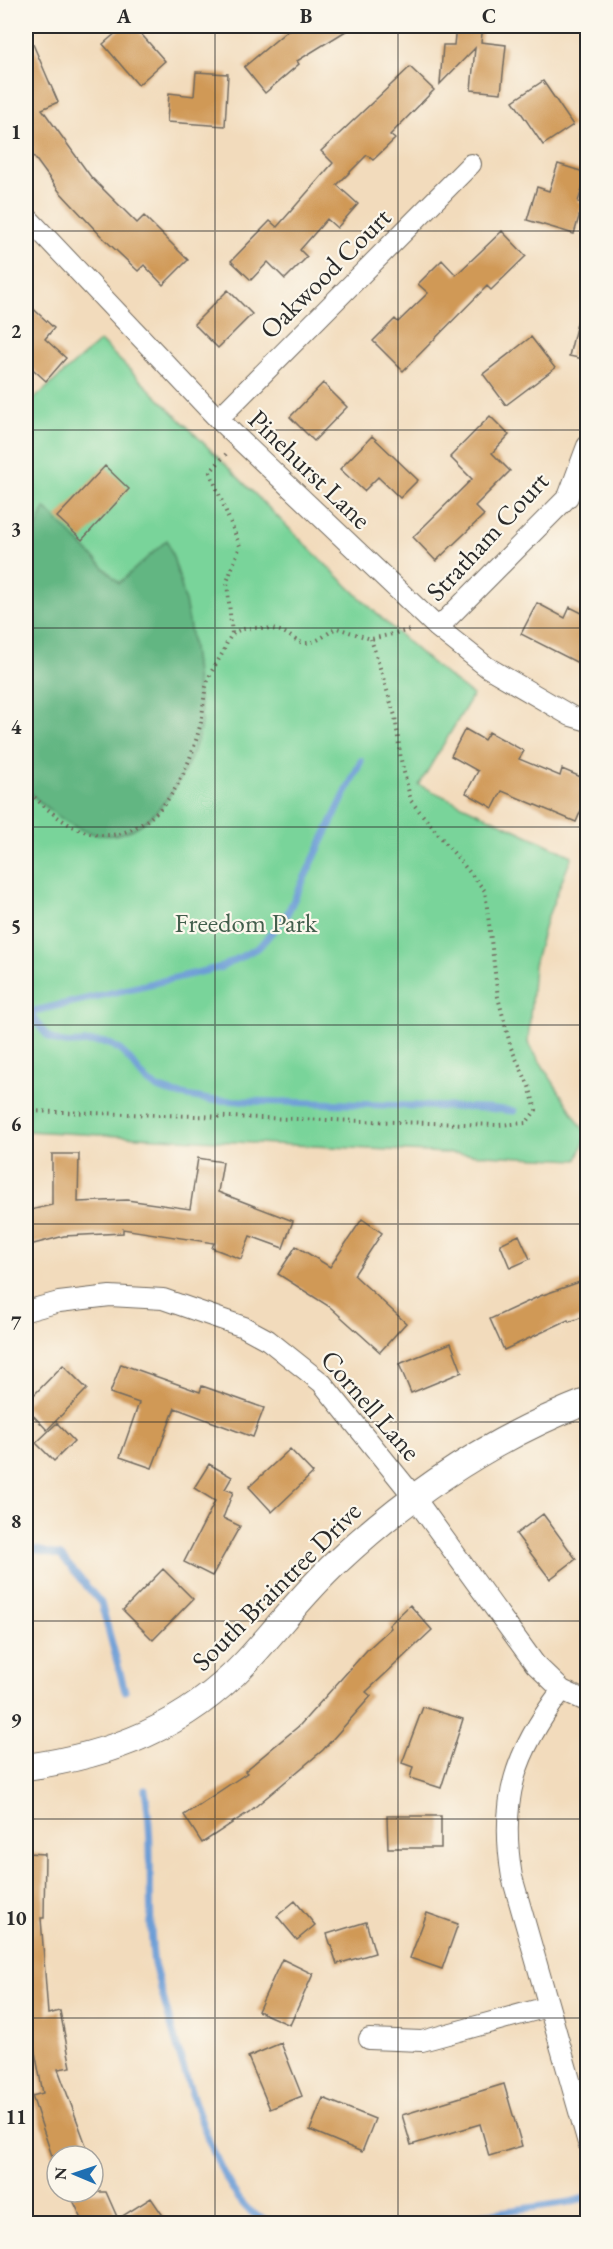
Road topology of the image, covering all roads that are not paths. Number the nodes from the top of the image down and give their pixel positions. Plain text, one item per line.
1 (471, 164) dead end
2 (26, 216) edge
3 (218, 419) junction
4 (587, 446) edge
5 (438, 628) junction
6 (588, 721) edge
7 (26, 1311) edge
8 (588, 1401) edge
9 (414, 1497) junction
10 (562, 1690) junction
11 (588, 1702) edge
12 (26, 1767) edge
13 (547, 2007) junction
14 (369, 2039) dead end
15 (588, 2143) edge

1 - 3 street, Oakwood Court
2 - 3 street, Pinehurst Lane
3 - 5 street, Pinehurst Lane
4 - 5 street, Stratham Court
5 - 6 street, Pinehurst Lane
7 - 9 street, Cornell Lane
8 - 9 street, South Braintree Drive
9 - 10 street, Cornell Lane
9 - 12 street, South Braintree Drive
10 - 11 street, Cornell Lane
10 - 13 street
13 - 14 street
13 - 15 street

